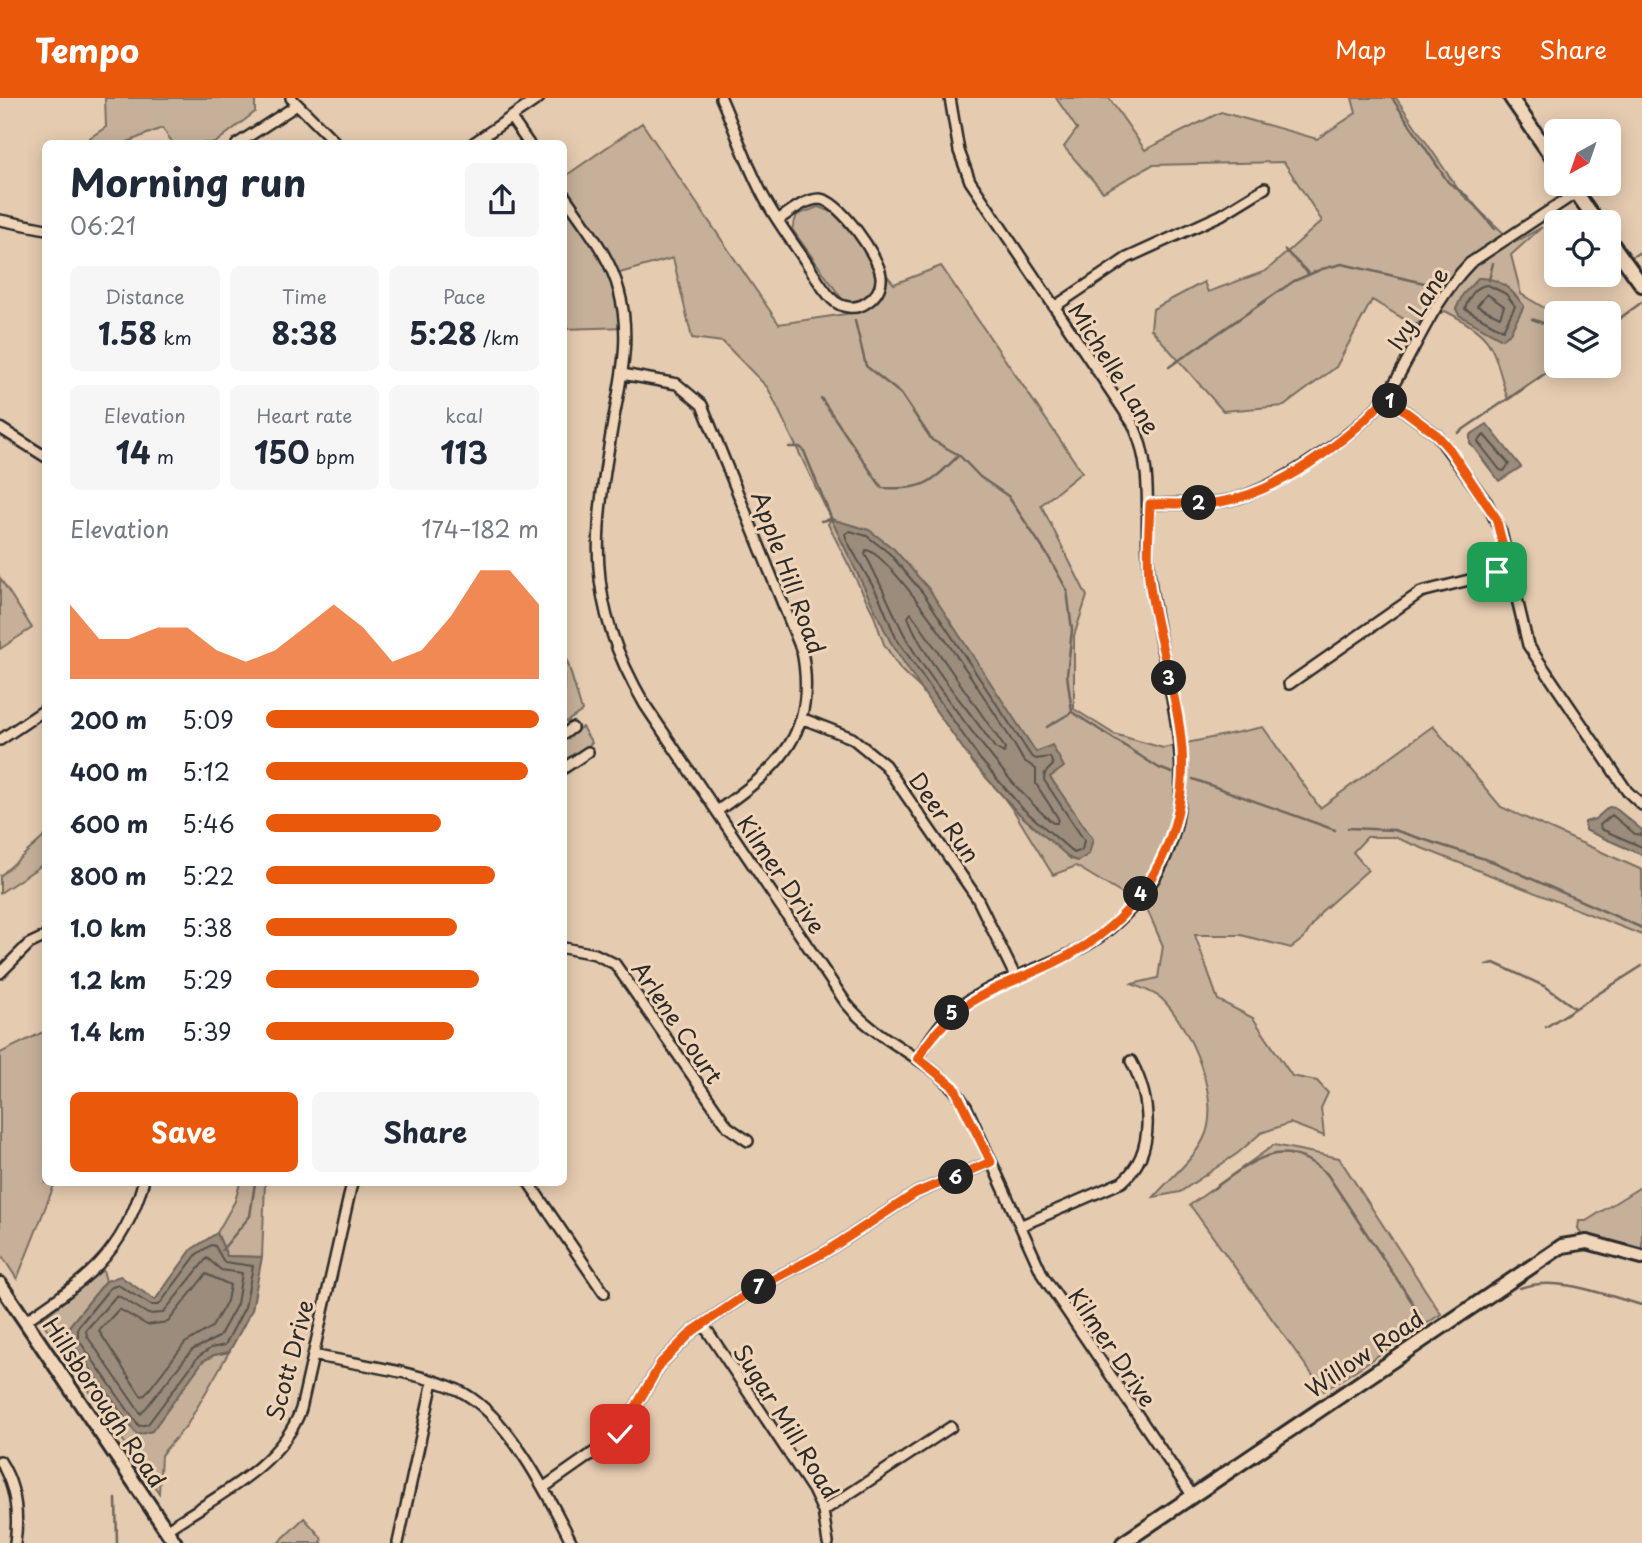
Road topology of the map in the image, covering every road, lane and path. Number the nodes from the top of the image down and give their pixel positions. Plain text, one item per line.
1 (539, 98) edge
2 (721, 98) edge
3 (950, 98) edge
4 (1511, 98) edge
5 (294, 101) edge
6 (511, 118) junction
7 (242, 140) edge
8 (333, 140) edge
9 (478, 140) edge
10 (526, 140) edge
11 (1544, 146) edge
12 (1265, 188) dead end
13 (1562, 196) edge
14 (567, 200) edge
15 (0, 220) edge
16 (778, 220) junction
17 (42, 228) edge
18 (1621, 256) edge
19 (1642, 285) edge
20 (1054, 307) junction
21 (622, 374) junction
22 (1386, 397) junction
23 (0, 428) edge
24 (42, 454) edge
25 (1150, 504) junction
26 (1509, 570) junction
27 (1289, 684) dead end
28 (42, 712) edge
29 (801, 718) junction
30 (0, 740) edge
31 (588, 752) dead end
32 (567, 766) edge
33 (1642, 806) edge
34 (717, 811) junction
35 (42, 938) edge
36 (567, 949) edge
37 (0, 973) edge
38 (1016, 978) junction
39 (918, 1058) junction
40 (1130, 1061) dead end
41 (748, 1141) dead end
42 (991, 1162) junction
43 (142, 1186) edge
44 (351, 1186) edge
45 (531, 1186) edge
46 (1020, 1226) junction
47 (1642, 1257) edge
48 (0, 1284) edge
49 (604, 1293) dead end
50 (25, 1321) junction
51 (703, 1324) junction
52 (313, 1355) junction
53 (433, 1381) junction
54 (951, 1427) dead end
55 (0, 1461) edge
56 (543, 1488) junction
57 (1192, 1495) junction
58 (823, 1511) junction
59 (166, 1530) junction
60 (15, 1543) edge
61 (175, 1543) edge
62 (398, 1543) edge
63 (572, 1543) edge
64 (828, 1543) edge
65 (1123, 1543) edge

1 - 6 street
2 - 16 street
3 - 20 street, Michelle Lane
4 - 11 street
5 - 7 street
5 - 8 street
6 - 9 street
6 - 10 street
12 - 20 street
13 - 22 street, Ivy Lane
14 - 21 street, Kilmer Drive
15 - 17 street
16 - 16 street
18 - 19 street
20 - 25 street, Michelle Lane
21 - 29 street, Apple Hill Road
21 - 34 street, Kilmer Drive
22 - 25 street, Ivy Lane
22 - 26 street
23 - 24 street
25 - 38 street, Michelle Lane
26 - 27 street
26 - 33 street
28 - 30 street
29 - 34 street, Apple Hill Road
29 - 38 street, Deer Run
31 - 32 street
34 - 39 street, Kilmer Drive
35 - 37 street
36 - 41 street, Arlene Court
38 - 39 street, Michelle Lane
39 - 42 street, Kilmer Drive
40 - 46 street
42 - 46 street, Kilmer Drive
42 - 51 street
43 - 50 street
44 - 52 street, Scott Drive
45 - 49 street
46 - 57 street, Kilmer Drive
47 - 57 street, Willow Road
48 - 50 street, Hillsborough Road
50 - 59 street, Hillsborough Road
51 - 56 street
51 - 58 street, Sugar Mill Road
52 - 53 street
52 - 59 street, Scott Drive
53 - 56 street
53 - 62 street
54 - 58 street
55 - 60 street
56 - 63 street
57 - 65 street, Willow Road
58 - 64 street, Sugar Mill Road
59 - 61 street, Hillsborough Road

